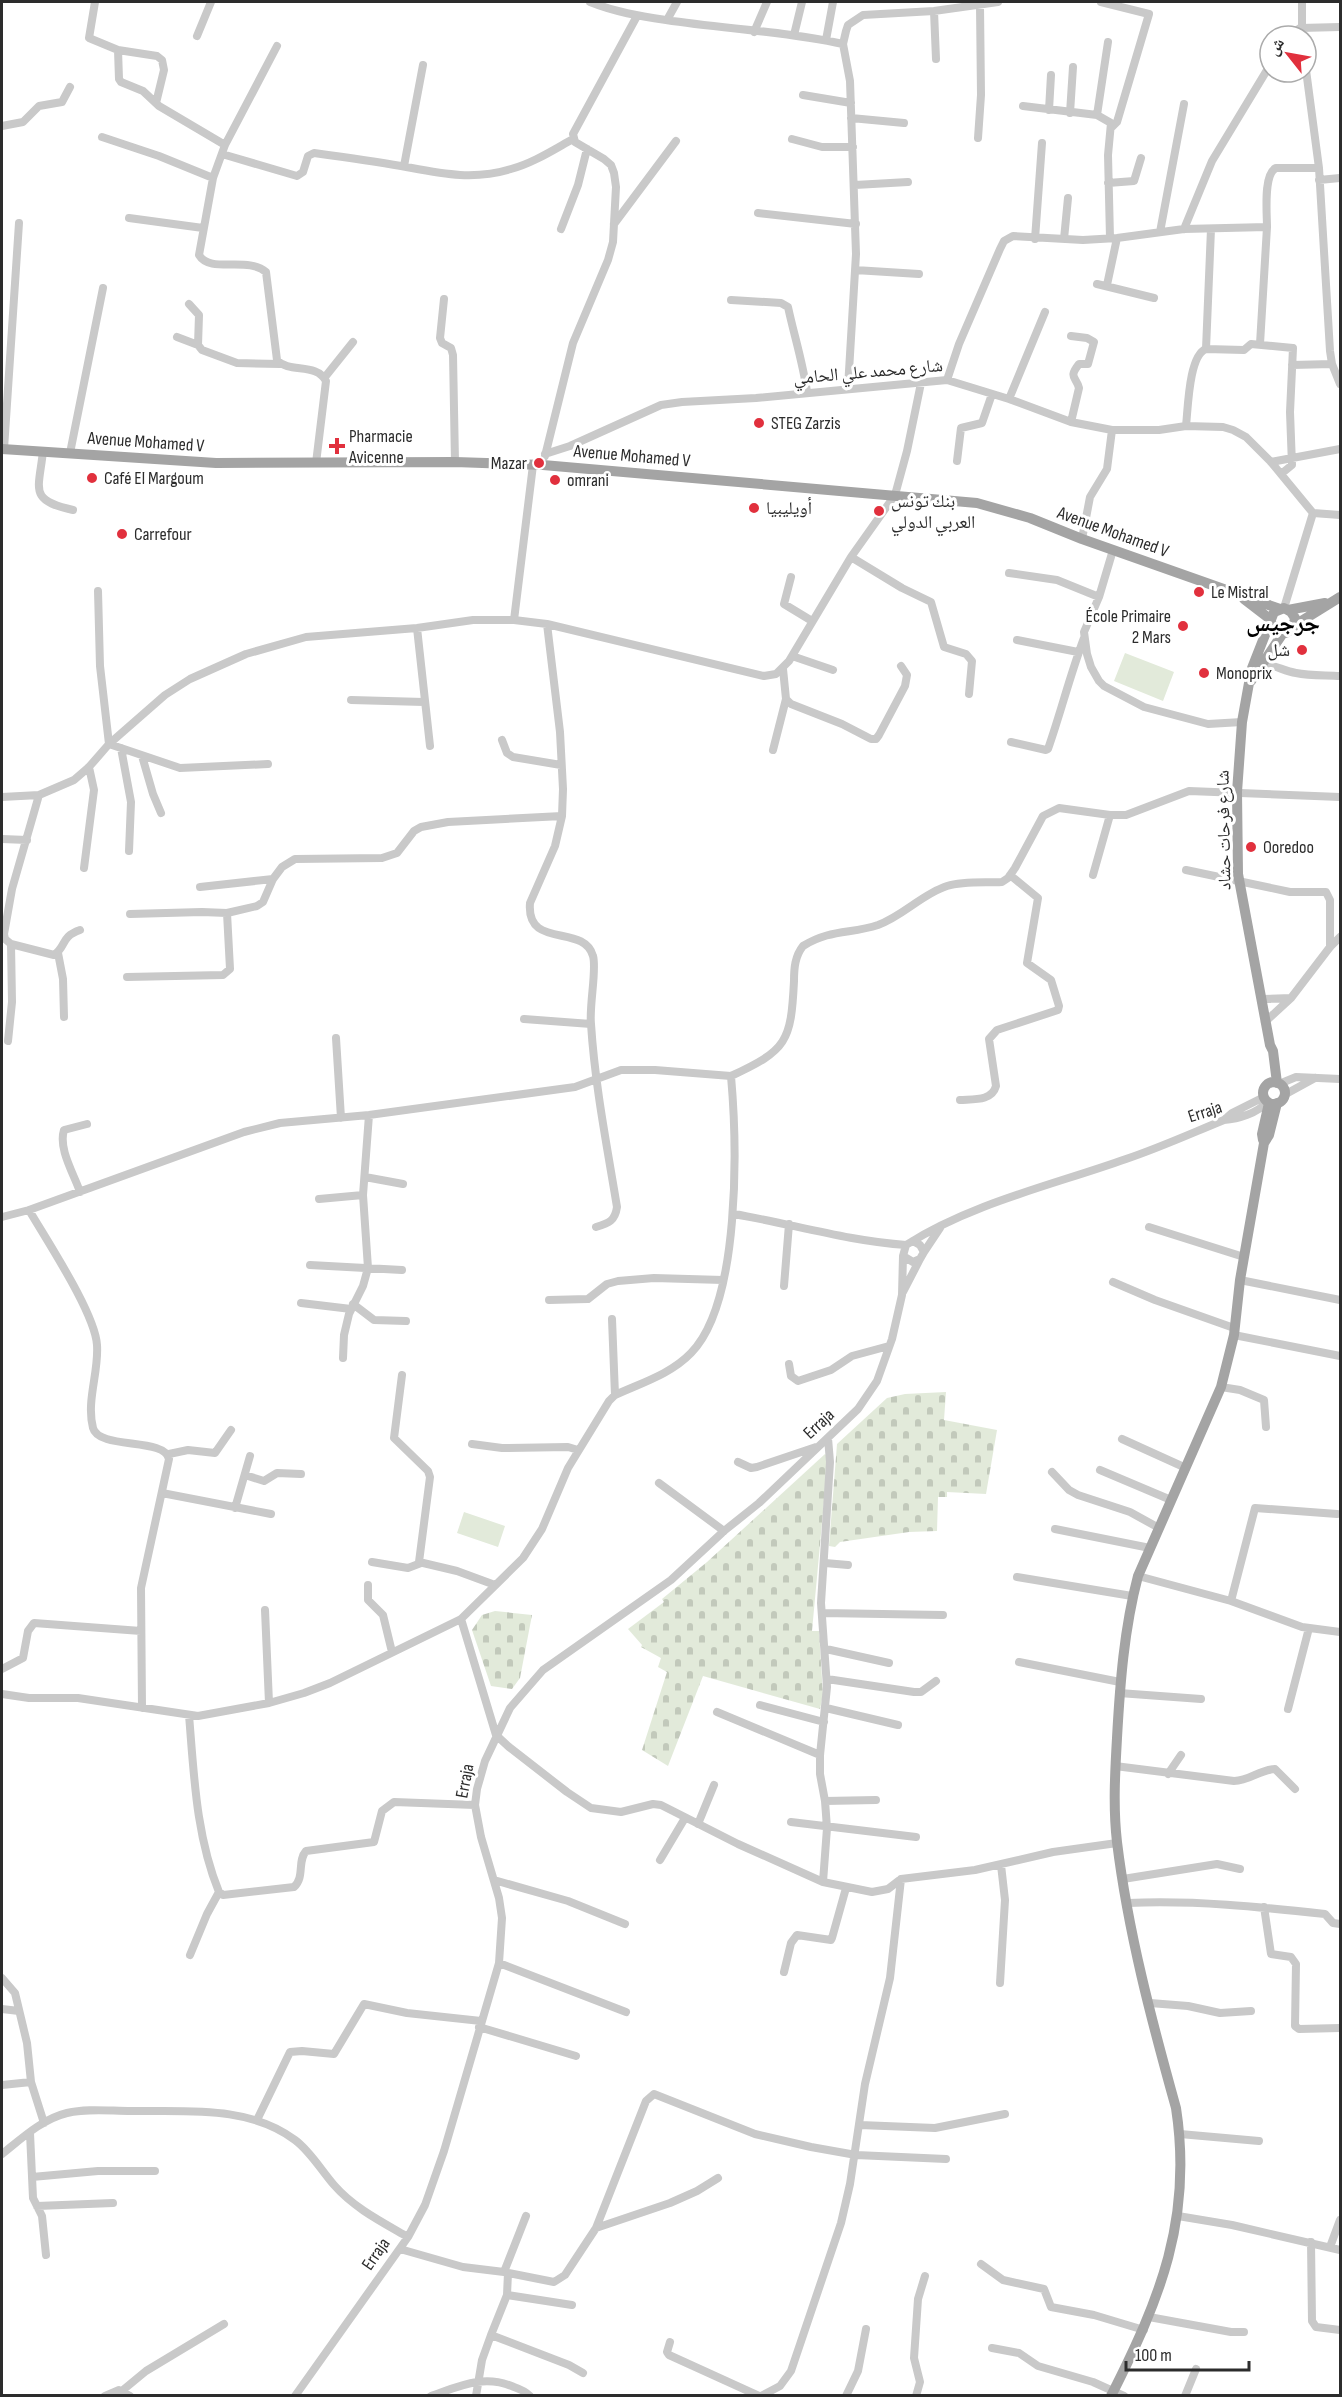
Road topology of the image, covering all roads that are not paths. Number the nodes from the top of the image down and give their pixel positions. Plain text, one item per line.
1 (95, 2) edge
2 (211, 2) edge
3 (590, 2) edge
4 (677, 2) edge
5 (767, 2) edge
6 (802, 2) edge
7 (833, 2) edge
8 (996, 2) edge
9 (1101, 2) edge
10 (1302, 2) edge
11 (980, 6) junction
12 (939, 8) edge
13 (637, 16) junction
14 (667, 20) junction
15 (1301, 24) edge
16 (1341, 27) edge
17 (1318, 30) edge
18 (753, 32) junction
19 (794, 35) junction
20 (197, 36) dead end
21 (826, 40) junction
22 (1108, 42) dead end
23 (843, 44) junction
24 (277, 46) dead end
25 (118, 50) junction
26 (936, 59) dead end
27 (423, 65) dead end
28 (1073, 67) dead end
29 (1051, 75) dead end
30 (1259, 84) edge
31 (1308, 84) edge
32 (70, 87) dead end
33 (803, 95) dead end
34 (156, 103) junction
35 (851, 103) junction
36 (1184, 104) dead end
37 (1023, 106) dead end
38 (1049, 110) junction
39 (1070, 113) junction
40 (1097, 115) junction
41 (852, 118) junction
42 (904, 123) dead end
43 (2, 126) edge
44 (1112, 127) junction
45 (102, 137) dead end
46 (978, 138) dead end
47 (573, 139) junction
48 (792, 139) dead end
49 (676, 141) dead end
50 (1042, 143) dead end
51 (225, 145) junction
52 (853, 147) junction
53 (587, 149) junction
54 (222, 154) junction
55 (1141, 158) dead end
56 (404, 166) junction
57 (1319, 168) junction
58 (1341, 177) edge
59 (213, 178) junction
60 (1319, 180) junction
61 (908, 182) dead end
62 (1108, 183) junction
63 (855, 185) junction
64 (1068, 198) dead end
65 (758, 213) dead end
66 (129, 218) dead end
67 (19, 223) dead end
68 (856, 224) junction
69 (614, 225) junction
70 (1267, 227) junction
71 (203, 228) junction
72 (561, 229) dead end
73 (1184, 229) junction
74 (1211, 229) junction
75 (1160, 232) junction
76 (1113, 238) junction
77 (1035, 239) junction
78 (1064, 239) junction
79 (855, 270) junction
80 (919, 274) dead end
81 (1097, 284) dead end
82 (1107, 285) junction
83 (103, 288) dead end
84 (1154, 298) dead end
85 (444, 299) dead end
86 (731, 300) dead end
87 (189, 304) dead end
88 (1045, 312) dead end
89 (1071, 336) dead end
90 (177, 337) dead end
91 (353, 342) dead end
92 (198, 345) junction
93 (1260, 345) junction
94 (1206, 349) junction
95 (280, 364) junction
96 (1332, 364) junction
97 (1292, 365) junction
98 (325, 377) junction
99 (947, 380) junction
100 (921, 383) junction
101 (1341, 384) edge
102 (848, 388) junction
103 (807, 392) junction
104 (992, 394) junction
105 (1010, 399) junction
106 (1071, 422) junction
107 (1186, 426) junction
108 (1112, 430) junction
109 (3, 449) edge
110 (1341, 449) edge
111 (43, 451) junction
112 (70, 453) junction
113 (1291, 459) junction
114 (540, 461) junction
115 (957, 461) dead end
116 (454, 462) junction
117 (1271, 462) junction
118 (316, 463) junction
119 (1281, 474) junction
120 (895, 495) junction
121 (73, 510) dead end
122 (1313, 513) junction
123 (1341, 515) edge
124 (1082, 539) junction
125 (1113, 550) junction
126 (850, 557) junction
127 (1009, 573) dead end
128 (791, 577) dead end
129 (98, 591) dead end
130 (1242, 596) junction
131 (1099, 597) junction
132 (1336, 599) edge
133 (1284, 609) junction
134 (514, 620) junction
135 (812, 621) junction
136 (1271, 621) junction
137 (547, 624) junction
138 (1294, 625) junction
139 (417, 628) junction
140 (1283, 633) junction
141 (1084, 638) junction
142 (1017, 640) dead end
143 (1078, 652) junction
144 (792, 656) junction
145 (1263, 664) junction
146 (901, 666) dead end
147 (783, 669) junction
148 (832, 670) dead end
149 (1341, 676) edge
150 (1249, 684) junction
151 (969, 694) dead end
152 (786, 699) junction
153 (351, 700) dead end
154 (424, 702) junction
155 (1242, 722) junction
156 (502, 740) dead end
157 (1011, 742) dead end
158 (109, 744) junction
159 (430, 746) dead end
160 (121, 748) junction
161 (773, 750) dead end
162 (142, 756) junction
163 (268, 764) dead end
164 (561, 765) junction
165 (89, 767) junction
166 (1238, 792) junction
167 (39, 795) junction
168 (2, 797) edge
169 (1341, 797) edge
170 (161, 813) dead end
171 (1110, 815) junction
172 (562, 816) junction
173 (2, 839) edge
174 (27, 840) junction
175 (129, 852) dead end
176 (84, 868) dead end
177 (1186, 870) dead end
178 (1010, 875) junction
179 (1093, 875) dead end
180 (273, 879) junction
181 (1239, 883) junction
182 (200, 887) dead end
183 (227, 913) junction
184 (130, 914) dead end
185 (80, 930) dead end
186 (1341, 937) edge
187 (6, 941) edge
188 (1330, 947) junction
189 (58, 953) junction
190 (127, 977) dead end
191 (1261, 999) junction
192 (1291, 999) junction
193 (64, 1017) dead end
194 (524, 1019) dead end
195 (1265, 1022) junction
196 (591, 1024) junction
197 (336, 1038) dead end
198 (8, 1041) dead end
199 (731, 1076) junction
200 (1318, 1077) junction
201 (1341, 1078) edge
202 (596, 1079) junction
203 (1275, 1083) junction
204 (960, 1100) dead end
205 (1272, 1100) junction
206 (369, 1115) junction
207 (341, 1118) junction
208 (87, 1124) dead end
209 (364, 1177) junction
210 (403, 1184) dead end
211 (80, 1191) junction
212 (363, 1195) junction
213 (319, 1199) dead end
214 (29, 1210) junction
215 (734, 1214) junction
216 (2, 1217) edge
217 (947, 1222) junction
218 (789, 1224) junction
219 (596, 1227) dead end
220 (1149, 1227) dead end
221 (906, 1248) junction
222 (922, 1256) junction
223 (1244, 1257) junction
224 (310, 1265) dead end
225 (368, 1268) junction
226 (402, 1270) dead end
227 (723, 1280) junction
228 (1240, 1280) junction
229 (1113, 1282) dead end
230 (784, 1286) dead end
231 (902, 1295) junction
232 (549, 1300) dead end
233 (1341, 1300) edge
234 (301, 1303) dead end
235 (352, 1307) junction
236 (612, 1319) dead end
237 (406, 1321) dead end
238 (1234, 1331) junction
239 (889, 1346) junction
240 (1341, 1356) edge
241 (343, 1358) dead end
242 (789, 1364) dead end
243 (402, 1375) dead end
244 (1221, 1387) junction
245 (615, 1395) junction
246 (1266, 1427) dead end
247 (231, 1430) dead end
248 (828, 1438) junction
249 (1122, 1439) dead end
250 (472, 1444) dead end
251 (818, 1447) junction
252 (578, 1450) junction
253 (168, 1454) junction
254 (250, 1456) dead end
255 (738, 1462) dead end
256 (1186, 1468) junction
257 (1100, 1470) dead end
258 (1052, 1472) dead end
259 (301, 1474) dead end
260 (245, 1475) junction
261 (658, 1483) dead end
262 (162, 1493) junction
263 (1171, 1500) junction
264 (235, 1508) junction
265 (271, 1514) dead end
266 (1337, 1514) dead end
267 (1159, 1528) junction
268 (1055, 1529) dead end
269 (724, 1531) junction
270 (1150, 1548) junction
271 (372, 1562) dead end
272 (420, 1563) junction
273 (825, 1563) junction
274 (848, 1565) dead end
275 (1138, 1576) junction
276 (1017, 1577) dead end
277 (368, 1585) dead end
278 (495, 1585) junction
279 (1132, 1596) junction
280 (1231, 1601) junction
281 (265, 1610) dead end
282 (822, 1613) junction
283 (944, 1615) dead end
284 (461, 1619) junction
285 (1310, 1628) junction
286 (141, 1631) junction
287 (1341, 1632) edge
288 (826, 1650) junction
289 (392, 1652) junction
290 (1019, 1662) dead end
291 (889, 1663) dead end
292 (2, 1669) edge
293 (827, 1679) junction
294 (936, 1681) dead end
295 (1120, 1688) junction
296 (2, 1694) edge
297 (1201, 1699) dead end
298 (269, 1703) junction
299 (760, 1705) dead end
300 (142, 1708) junction
301 (826, 1708) junction
302 (1288, 1709) dead end
303 (717, 1712) dead end
304 (189, 1715) junction
305 (825, 1722) junction
306 (898, 1725) dead end
307 (496, 1734) junction
308 (820, 1755) junction
309 (1180, 1755) dead end
310 (1116, 1766) junction
311 (1168, 1774) junction
312 (714, 1785) dead end
313 (1295, 1789) dead end
314 (876, 1800) dead end
315 (825, 1801) junction
316 (476, 1804) junction
317 (685, 1818) junction
318 (791, 1822) dead end
319 (698, 1824) junction
320 (827, 1828) junction
321 (916, 1837) dead end
322 (1117, 1843) junction
323 (660, 1860) dead end
324 (1001, 1865) junction
325 (1240, 1869) dead end
326 (902, 1879) junction
327 (1123, 1879) junction
328 (494, 1880) junction
329 (823, 1882) junction
330 (846, 1888) junction
331 (219, 1892) junction
332 (1128, 1903) junction
333 (1264, 1907) junction
334 (1341, 1923) edge
335 (626, 1924) dead end
336 (190, 1955) dead end
337 (499, 1963) junction
338 (784, 1972) dead end
339 (2, 1978) edge
340 (1000, 1983) dead end
341 (1150, 2003) junction
342 (2, 2009) edge
343 (19, 2011) junction
344 (1251, 2011) dead end
345 (626, 2013) dead end
346 (480, 2024) junction
347 (1341, 2028) edge
348 (576, 2056) dead end
349 (31, 2082) junction
350 (2, 2085) edge
351 (1005, 2114) dead end
352 (257, 2121) junction
353 (44, 2123) junction
354 (860, 2125) junction
355 (30, 2133) junction
356 (1180, 2134) junction
357 (1259, 2141) dead end
358 (2, 2154) edge
359 (856, 2155) junction
360 (946, 2159) dead end
361 (155, 2171) dead end
362 (32, 2177) junction
363 (718, 2178) dead end
364 (113, 2203) dead end
365 (38, 2206) junction
366 (526, 2216) dead end
367 (1179, 2216) junction
368 (1341, 2220) edge
369 (596, 2228) junction
370 (408, 2236) junction
371 (1311, 2242) junction
372 (1330, 2247) junction
373 (400, 2249) junction
374 (1341, 2250) edge
375 (46, 2255) dead end
376 (981, 2264) dead end
377 (506, 2272) junction
378 (925, 2276) dead end
379 (507, 2295) junction
380 (572, 2305) dead end
381 (1149, 2317) junction
382 (224, 2324) dead end
383 (866, 2329) dead end
384 (1144, 2330) junction
385 (1341, 2330) edge
386 (1244, 2332) dead end
387 (491, 2335) junction
388 (670, 2342) dead end
389 (992, 2348) dead end
390 (1196, 2369) dead end
391 (583, 2373) dead end
392 (477, 2381) junction
393 (126, 2393) edge
394 (1116, 2394) edge
395 (105, 2396) edge
396 (295, 2396) edge
397 (431, 2396) edge
398 (476, 2396) edge
399 (530, 2396) edge
400 (760, 2396) edge
401 (846, 2396) edge
402 (916, 2396) edge
403 (1185, 2396) edge

1 - 25 street
2 - 20 street
3 - 13 street
4 - 14 street
5 - 18 street
6 - 19 street
7 - 21 street
8 - 11 street
9 - 44 street
10 - 15 street
11 - 12 street
11 - 46 street
12 - 23 street
12 - 26 street
13 - 14 street
13 - 47 street
14 - 18 street
16 - 17 street
18 - 19 street
19 - 21 street
21 - 23 street
22 - 40 street
23 - 35 street
24 - 51 street
25 - 34 street
25 - 34 street
27 - 56 street
28 - 39 street
29 - 38 street
30 - 73 street
31 - 57 street
32 - 43 street
33 - 35 street
34 - 51 street
35 - 41 street
36 - 75 street
37 - 38 street
38 - 39 street
39 - 40 street
40 - 44 street
41 - 42 street
41 - 52 street
44 - 62 street
45 - 59 street
47 - 53 street
47 - 56 street
48 - 52 street
49 - 69 street
50 - 77 street
51 - 54 street
52 - 63 street
53 - 69 street
53 - 72 street
54 - 56 street
54 - 59 street
55 - 62 street
57 - 60 street
57 - 70 street
58 - 60 street
59 - 71 street
60 - 96 street
61 - 63 street
62 - 76 street
63 - 68 street
64 - 78 street
65 - 68 street
66 - 71 street
67 - 109 street
68 - 79 street
69 - 114 street
70 - 74 street
70 - 93 street
71 - 95 street
73 - 74 street
73 - 75 street
74 - 94 street
75 - 76 street
76 - 78 street
76 - 82 street
77 - 78 street
77 - 99 street
79 - 80 street
79 - 102 street
81 - 82 street
82 - 84 street
83 - 112 street
85 - 116 street
86 - 103 street
87 - 92 street
88 - 105 street
89 - 106 street
90 - 92 street
91 - 98 street
92 - 95 street
93 - 94 street
93 - 97 street
94 - 107 street
95 - 98 street
96 - 97 street
96 - 101 street
97 - 113 street
98 - 118 street
99 - 100 street, شارع محمد علي الحامي
99 - 104 street, شارع محمد علي الحامي
100 - 102 street, شارع محمد علي الحامي
100 - 120 street
102 - 103 street, شارع محمد علي الحامي
103 - 114 street, شارع محمد علي الحامي
104 - 105 street, شارع محمد علي الحامي
104 - 115 street
105 - 106 street, شارع محمد علي الحامي
106 - 108 street, شارع محمد علي الحامي
107 - 108 street, شارع محمد علي الحامي
107 - 117 street, شارع محمد علي الحامي
108 - 124 street
109 - 111 main road, Avenue Mohamed V
110 - 113 street
111 - 112 main road, Avenue Mohamed V
111 - 121 street
112 - 118 main road, Avenue Mohamed V
113 - 117 street
113 - 119 street
114 - 116 main road, Avenue Mohamed V
114 - 120 main road, Avenue Mohamed V
114 - 134 street
116 - 118 main road, Avenue Mohamed V
117 - 119 street, شارع محمد علي الحامي
119 - 122 street, شارع محمد علي الحامي
120 - 124 main road, Avenue Mohamed V
120 - 126 street
122 - 123 street
122 - 133 street
124 - 125 main road, Avenue Mohamed V
125 - 130 main road, Avenue Mohamed V
125 - 131 street
126 - 135 street
126 - 151 street
127 - 131 street
128 - 135 street
129 - 158 street
130 - 133 main road, Avenue Mohamed V
130 - 136 main road, Avenue Mohamed V
131 - 141 street
132 - 133 main road
132 - 138 main road
133 - 136 main road
133 - 138 main road
134 - 137 street
134 - 139 street
135 - 144 street
136 - 140 main road
136 - 150 main road, شارع فرحات حشاد
137 - 147 street
137 - 164 street
138 - 140 main road
139 - 154 street
139 - 158 street
140 - 145 main road, شارع فرحات حشاد
141 - 143 street
141 - 155 street
142 - 143 street
143 - 157 street
144 - 147 street
144 - 148 street
145 - 149 street
145 - 150 main road, شارع فرحات حشاد
146 - 152 street
147 - 152 street
150 - 155 main road, شارع فرحات حشاد
152 - 161 street
153 - 154 street
154 - 159 street
155 - 166 main road, شارع فرحات حشاد
156 - 164 street
158 - 160 street
158 - 165 street
160 - 162 street
160 - 175 street
162 - 163 street
162 - 170 street
164 - 172 street
165 - 167 street
165 - 176 street
166 - 169 street
166 - 171 street
166 - 181 main road, شارع فرحات حشاد
167 - 168 street
167 - 174 street
171 - 178 street
171 - 179 street
172 - 180 street
172 - 196 street
173 - 174 street
174 - 187 street
177 - 181 street
178 - 199 street
178 - 204 street
180 - 182 street
180 - 183 street
181 - 188 street
181 - 191 main road, شارع فرحات حشاد
183 - 184 street
183 - 190 street
185 - 189 street
186 - 188 street
187 - 189 street
187 - 198 street
188 - 192 street
189 - 193 street
191 - 192 street
191 - 195 main road, شارع فرحات حشاد
192 - 195 street
194 - 196 street
195 - 203 main road, شارع فرحات حشاد
196 - 202 street
197 - 207 street
199 - 202 street
199 - 215 street
200 - 201 street
200 - 203 street
200 - 205 street, Erraja
202 - 206 street
202 - 219 street
203 - 205 main road
203 - 205 main road
205 - 217 street, Erraja
205 - 223 main road
206 - 207 street
206 - 209 street
207 - 211 street
208 - 211 street
209 - 210 street
209 - 212 street
211 - 214 street
212 - 213 street
212 - 225 street
214 - 216 street
214 - 253 street
215 - 218 street
215 - 227 street
217 - 221 street, Erraja
217 - 222 street
218 - 221 street
218 - 230 street
220 - 223 street
221 - 222 street
221 - 222 street
221 - 231 street
222 - 231 street
223 - 228 main road
224 - 225 street
225 - 226 street
225 - 235 street
227 - 232 street
227 - 245 street
228 - 233 street
228 - 238 main road
229 - 238 street
231 - 239 street, Erraja
234 - 235 street
235 - 237 street
235 - 241 street
236 - 245 street
238 - 240 street
238 - 244 main road
239 - 242 street
239 - 248 street, Erraja
243 - 272 street
244 - 246 street
244 - 256 main road
245 - 252 street
247 - 253 street
248 - 251 street, Erraja
248 - 273 street
249 - 256 street
250 - 252 street
251 - 255 street
251 - 269 street, Erraja
252 - 278 street
253 - 262 street
254 - 260 street
256 - 263 main road
257 - 263 street
258 - 267 street
259 - 260 street
260 - 264 street
261 - 269 street
262 - 264 street
262 - 286 street
263 - 267 main road
264 - 265 street
266 - 280 street
267 - 270 main road
268 - 270 street
269 - 307 street, Erraja
270 - 275 main road
271 - 272 street
272 - 278 street
273 - 274 street
273 - 282 street
275 - 279 main road
275 - 280 street
276 - 279 street
277 - 289 street
278 - 284 street
279 - 295 main road
280 - 285 street
281 - 298 street
282 - 283 street
282 - 288 street
284 - 289 street
284 - 307 street
285 - 287 street
285 - 302 street
286 - 292 street
286 - 300 street
288 - 291 street
288 - 293 street
289 - 298 street
290 - 295 street
293 - 294 street
293 - 301 street
295 - 297 street
295 - 310 main road
296 - 300 street
298 - 304 street
299 - 305 street
300 - 304 street
301 - 305 street
301 - 306 street
303 - 308 street
304 - 331 street
305 - 308 street
307 - 316 street, Erraja
307 - 317 street
308 - 315 street
309 - 311 street
310 - 311 street
310 - 322 main road
311 - 313 street
312 - 319 street
314 - 315 street
315 - 320 street
316 - 328 street, Erraja
316 - 331 street
317 - 319 street
317 - 323 street
318 - 320 street
319 - 329 street
320 - 321 street
320 - 329 street
322 - 324 street
322 - 327 main road
324 - 326 street
324 - 340 street
325 - 327 street
326 - 330 street
326 - 354 street
327 - 332 main road
328 - 335 street
328 - 337 street, Erraja
329 - 330 street
330 - 338 street
331 - 336 street
332 - 333 street
332 - 341 main road
333 - 334 street
333 - 347 street
337 - 345 street
337 - 346 street, Erraja
339 - 343 street
341 - 344 street
341 - 356 main road
342 - 343 street
343 - 349 street
346 - 348 street
346 - 352 street
346 - 370 street, Erraja
349 - 350 street
349 - 353 street
351 - 354 street
352 - 353 street
352 - 370 street
353 - 355 street
354 - 359 street
355 - 358 street
355 - 362 street
356 - 357 street
356 - 367 main road
359 - 360 street
359 - 369 street
359 - 400 street
361 - 362 street
362 - 365 street
363 - 369 street
364 - 365 street
365 - 375 street
366 - 377 street
367 - 371 street
367 - 381 main road
368 - 372 street
369 - 377 street
370 - 373 street, Erraja
371 - 372 street
371 - 385 street
372 - 374 street
373 - 377 street
373 - 396 street, Erraja
376 - 384 street
377 - 379 street
378 - 402 street
379 - 380 street
379 - 387 street
381 - 384 main road
381 - 386 street
382 - 393 street
383 - 401 street
384 - 394 main road
387 - 391 street
387 - 392 street
388 - 400 street
389 - 394 street
390 - 403 street
392 - 397 street
392 - 398 street
392 - 399 street
393 - 395 street

